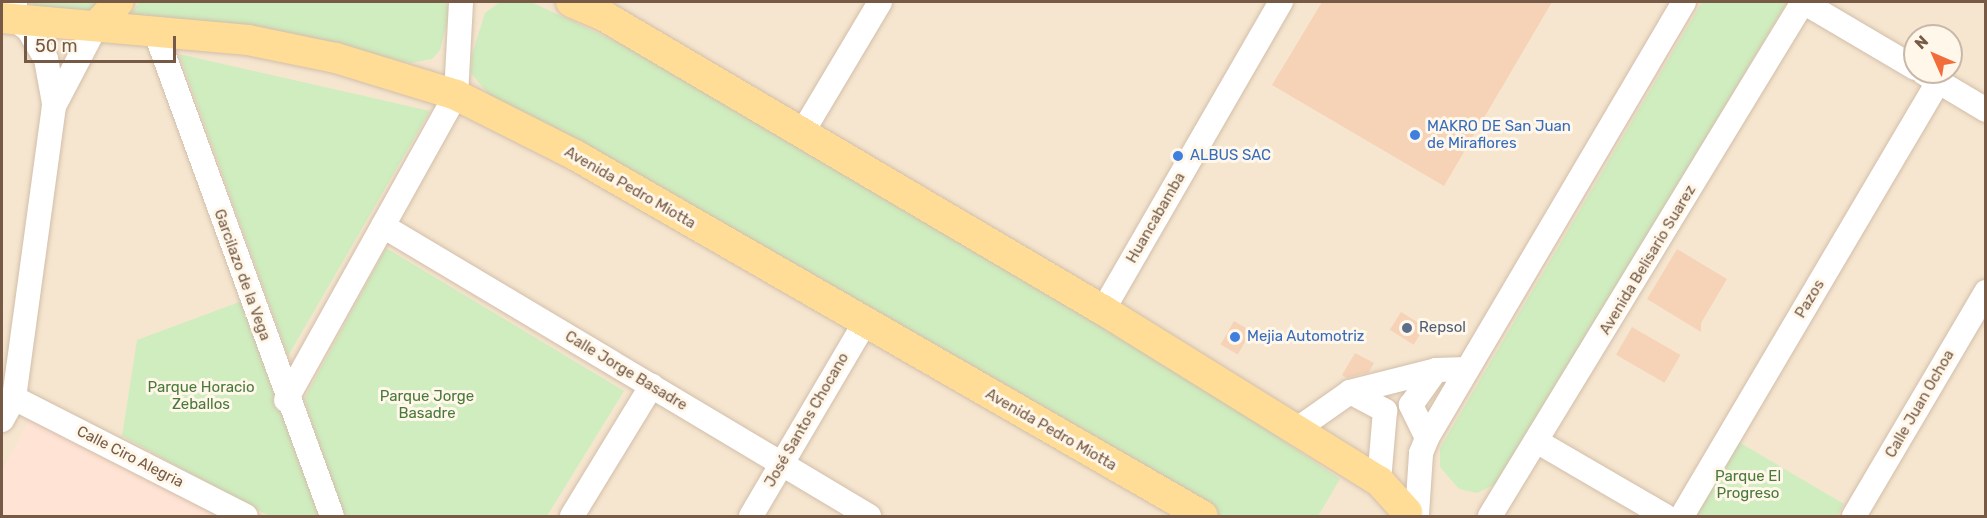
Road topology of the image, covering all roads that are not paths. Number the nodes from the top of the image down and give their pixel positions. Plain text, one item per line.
1 (118, 2) edge
2 (461, 2) edge
3 (571, 2) edge
4 (880, 2) edge
5 (1281, 2) edge
6 (1684, 2) edge
7 (1803, 2) edge
8 (10, 13) edge
9 (96, 26) junction
10 (155, 31) junction
11 (1903, 61) edge
12 (1926, 84) edge
13 (1942, 84) edge
14 (456, 95) junction
15 (54, 106) junction
16 (1986, 110) edge
17 (802, 133) junction
18 (383, 226) junction
19 (1986, 292) edge
20 (1103, 310) junction
21 (864, 324) junction
22 (1467, 369) junction
23 (1436, 370) junction
24 (652, 385) junction
25 (1350, 392) junction
26 (14, 398) junction
27 (286, 400) junction
28 (1411, 405) junction
29 (1385, 411) junction
30 (2, 420) edge
31 (1296, 430) junction
32 (1427, 438) junction
33 (1538, 442) junction
34 (781, 465) junction
35 (1379, 481) junction
36 (241, 515) edge
37 (1407, 515) edge
38 (332, 516) edge
39 (572, 516) edge
40 (751, 516) edge
41 (869, 516) edge
42 (1203, 516) edge
43 (1490, 516) edge
44 (1665, 516) edge
45 (1682, 516) edge
46 (1854, 516) edge

1 - 9 main road
2 - 14 street
3 - 17 main road
4 - 17 street
5 - 20 street, Huancabamba
6 - 22 street
7 - 11 street
7 - 33 street, Avenida Belisario Suarez
8 - 9 main road, Avenida Pedro Miotta
8 - 15 street
9 - 10 main road, Avenida Pedro Miotta
9 - 15 street
10 - 14 main road, Avenida Pedro Miotta
10 - 27 street, Garcilazo de la Vega
12 - 45 street, Pazos
13 - 16 street
14 - 18 street
14 - 21 main road, Avenida Pedro Miotta
15 - 26 street
17 - 20 main road
18 - 24 street, Calle Jorge Basadre
18 - 27 street
19 - 46 street, Calle Juan Ochoa
20 - 31 main road
21 - 34 street, José Santos Chocano
21 - 42 main road, Avenida Pedro Miotta
22 - 23 street
22 - 32 street
23 - 25 street
23 - 28 street
24 - 34 street, Calle Jorge Basadre
24 - 39 street
25 - 29 street
25 - 31 street
26 - 30 street
26 - 36 street, Calle Ciro Alegria
27 - 38 street, Garcilazo de la Vega
28 - 29 street
28 - 32 street
29 - 35 street
31 - 35 main road
32 - 37 street
33 - 43 street, Avenida Belisario Suarez
33 - 44 street
34 - 40 street, José Santos Chocano
34 - 41 street, Calle Jorge Basadre
35 - 37 main road

